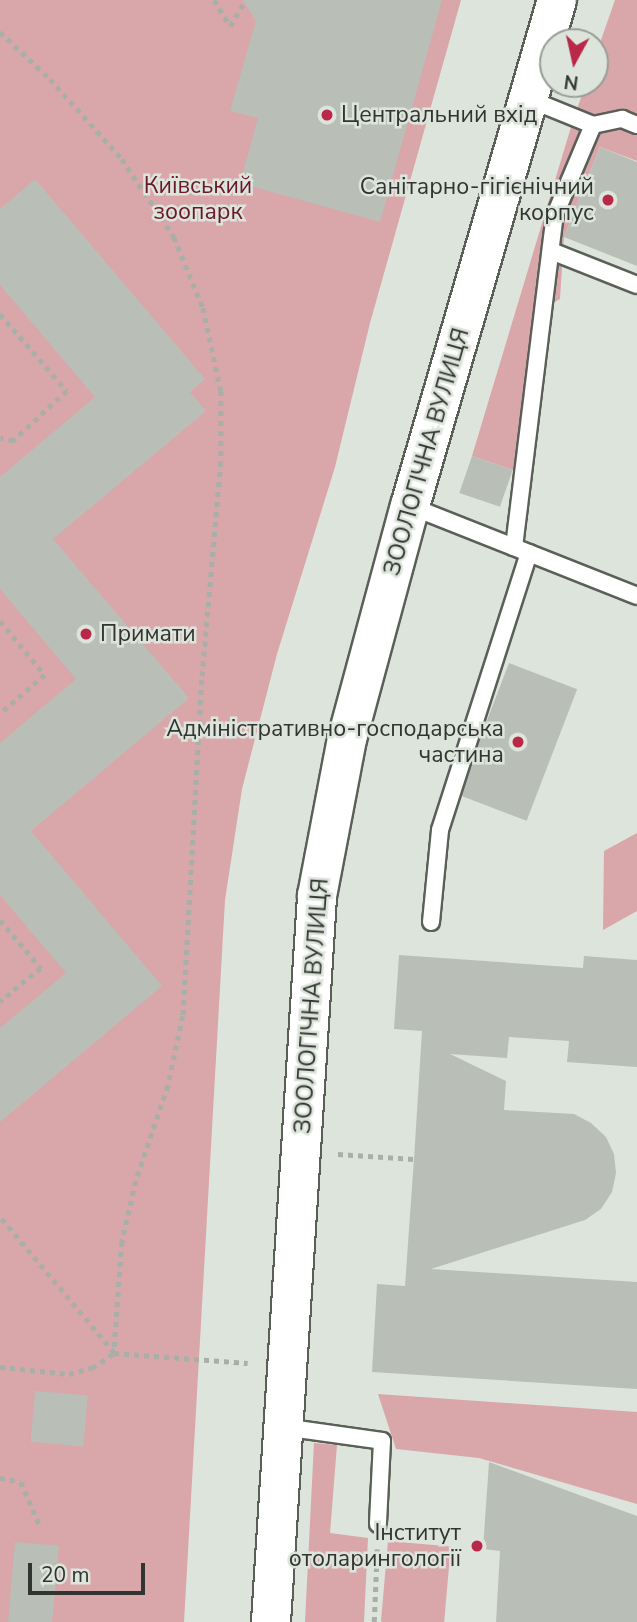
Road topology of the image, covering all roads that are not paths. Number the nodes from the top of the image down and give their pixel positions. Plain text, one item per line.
1 (557, 0) edge
2 (529, 99) junction
3 (593, 125) junction
4 (637, 125) edge
5 (551, 251) junction
6 (637, 285) edge
7 (410, 506) junction
8 (514, 547) junction
9 (529, 553) junction
10 (637, 596) edge
11 (431, 922) dead end
12 (284, 1427) junction
13 (378, 1524) dead end
14 (271, 1622) edge

1 - 2 street, ЗООЛОГІЧНА ВУЛИЦЯ
2 - 3 lane
2 - 7 street, ЗООЛОГІЧНА ВУЛИЦЯ
3 - 4 lane
3 - 5 lane
5 - 6 lane
5 - 8 lane
7 - 8 lane
7 - 12 street, ЗООЛОГІЧНА ВУЛИЦЯ
8 - 9 lane
9 - 10 lane
9 - 11 lane
12 - 13 lane
12 - 14 street, ЗООЛОГІЧНА ВУЛИЦЯ

